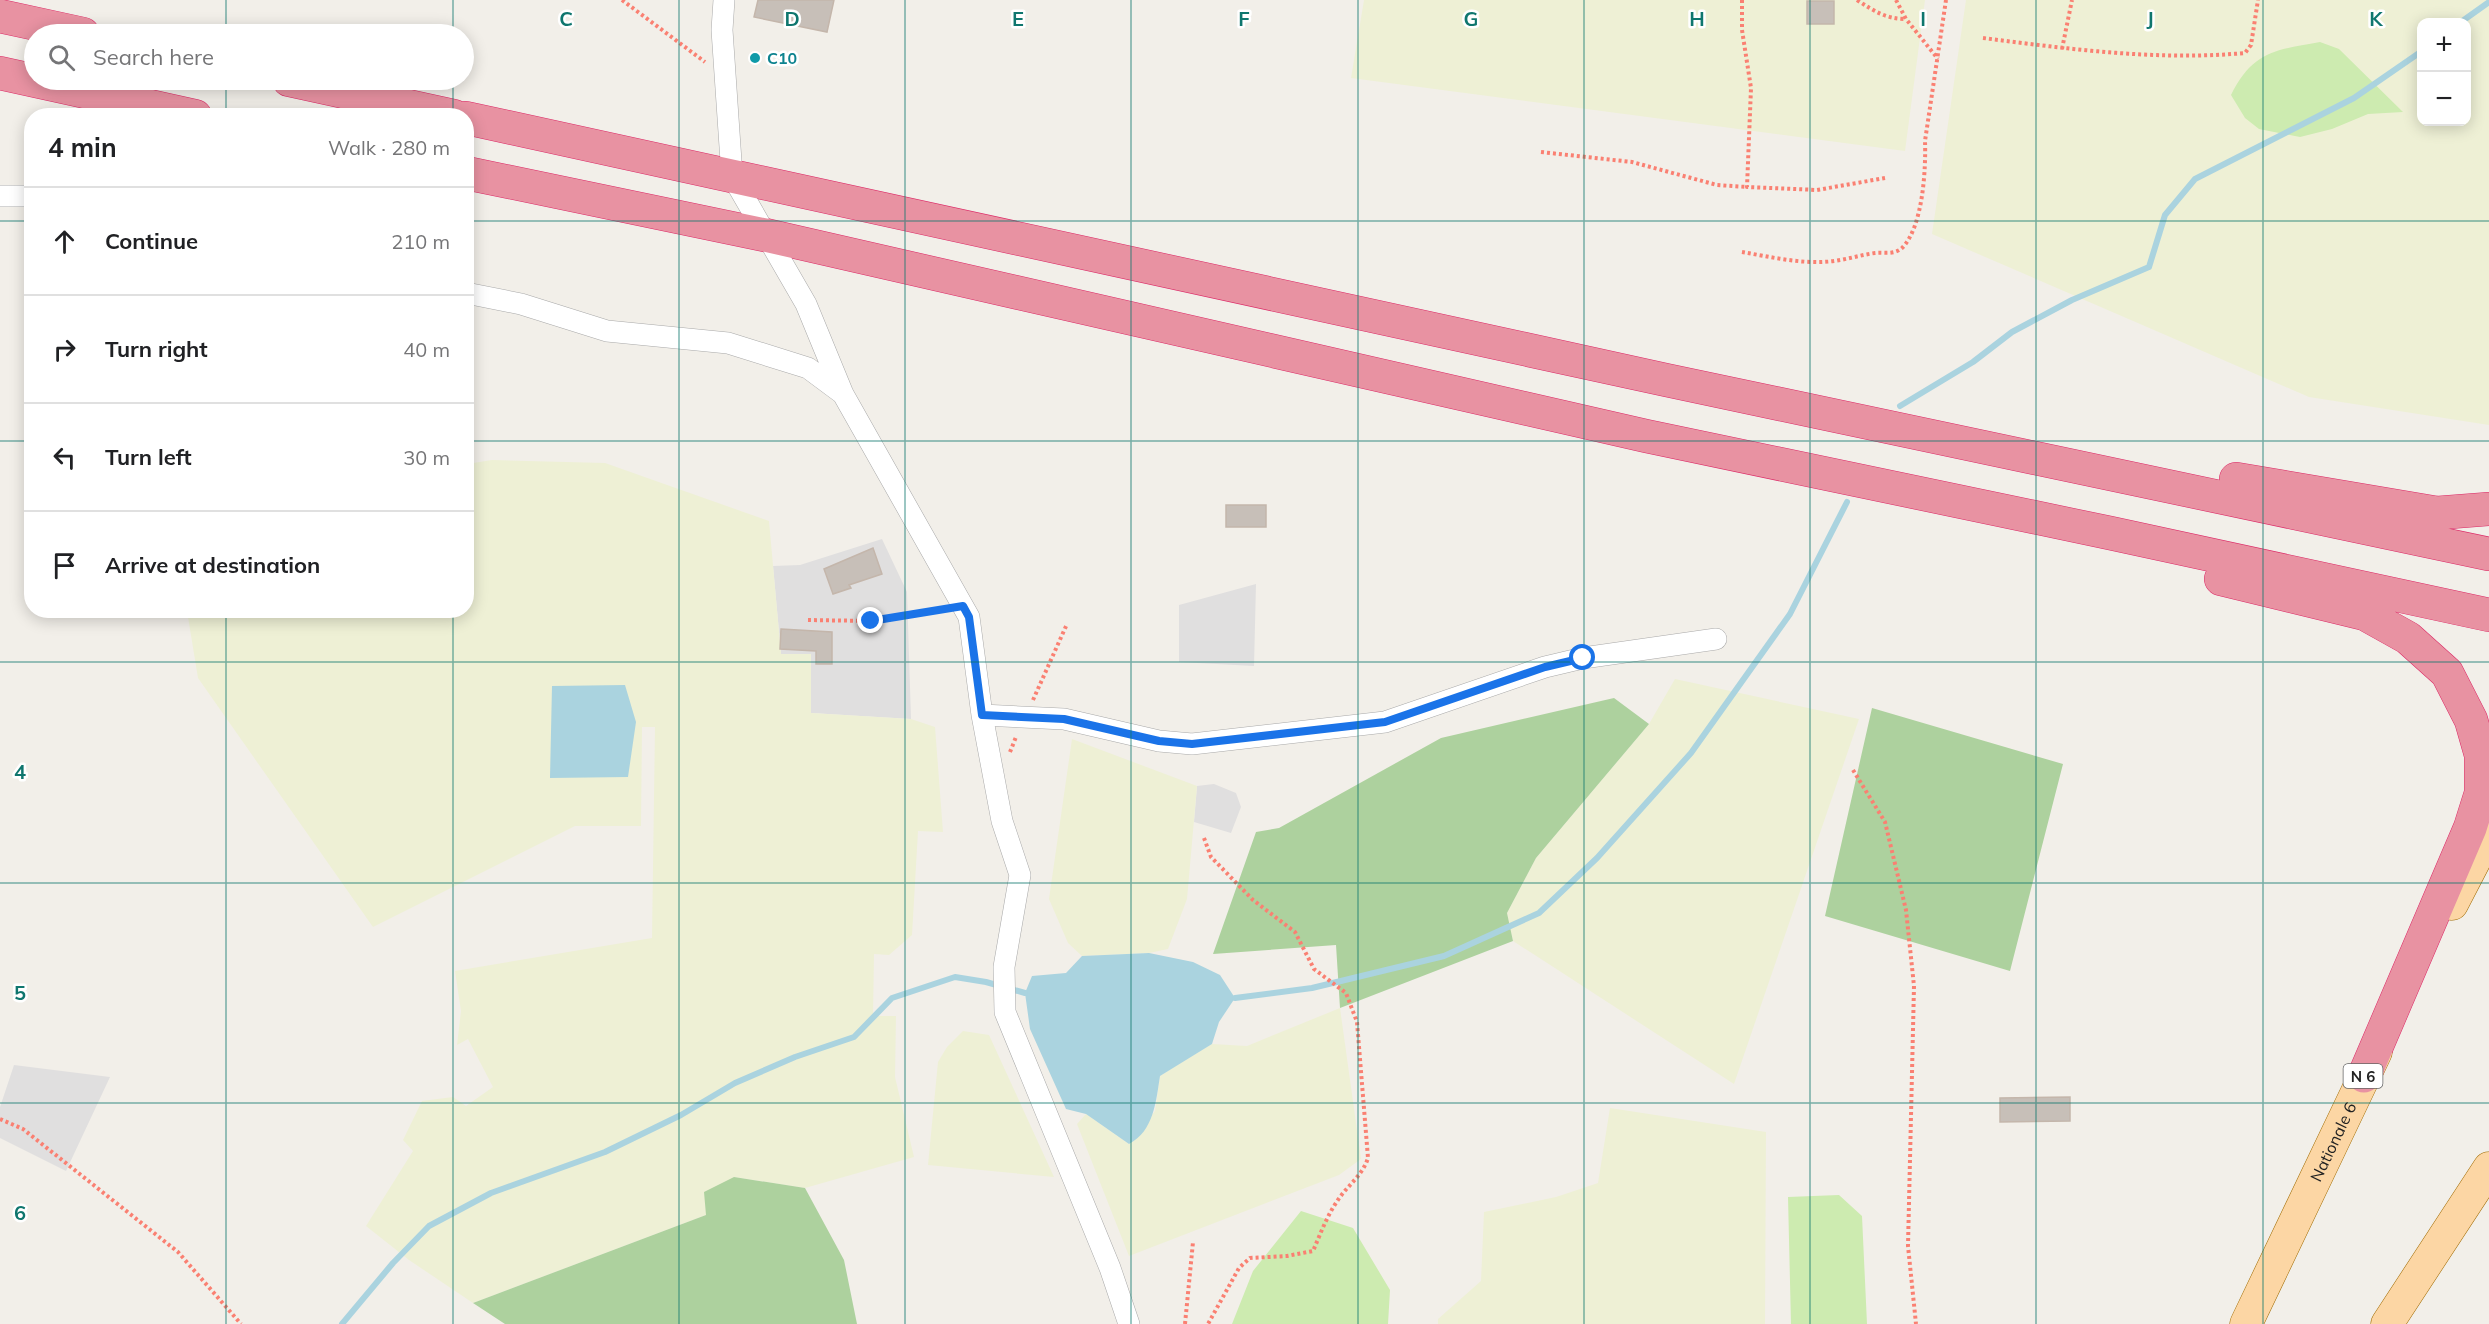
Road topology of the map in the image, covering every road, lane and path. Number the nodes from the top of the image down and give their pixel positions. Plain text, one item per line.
1 (622, 0) edge
2 (724, 0) edge
3 (1742, 0) edge
4 (1857, 0) edge
5 (1896, 0) edge
6 (1946, 0) edge
7 (2072, 0) edge
8 (2258, 0) edge
9 (0, 16) edge
10 (1906, 19) junction
11 (37, 24) edge
12 (1983, 38) dead end
13 (2062, 49) junction
14 (1939, 60) junction
15 (0, 73) edge
16 (724, 77) junction
17 (24, 78) edge
18 (77, 90) edge
19 (335, 90) edge
20 (159, 108) edge
21 (417, 108) edge
22 (474, 120) edge
23 (1541, 152) dead end
24 (474, 175) edge
25 (732, 176) junction
26 (1885, 178) dead end
27 (1747, 187) junction
28 (0, 196) edge
29 (24, 196) edge
30 (765, 236) junction
31 (1742, 252) dead end
32 (474, 295) edge
33 (1666, 380) junction
34 (843, 394) junction
35 (1646, 436) junction
36 (2489, 509) edge
37 (2489, 554) edge
38 (963, 606) junction
39 (2489, 615) edge
40 (808, 620) dead end
41 (1716, 639) dead end
42 (982, 715) junction
43 (1853, 770) dead end
44 (2489, 832) edge
45 (1204, 838) dead end
46 (2364, 1076) junction
47 (0, 1119) edge
48 (2489, 1168) edge
49 (1193, 1242) dead end
50 (239, 1323) edge
51 (1129, 1324) edge
52 (1185, 1324) edge
53 (1208, 1324) edge
54 (1916, 1324) edge
55 (2246, 1324) edge
56 (2387, 1324) edge

1 - 16 path
2 - 16 street
3 - 27 path
4 - 10 path
5 - 10 path
6 - 14 path
7 - 13 path
8 - 13 path
9 - 11 highway
10 - 14 path
12 - 13 path
14 - 31 path
15 - 17 highway
16 - 25 street
18 - 20 highway
19 - 21 highway
22 - 25 highway
23 - 27 path
24 - 30 highway
25 - 30 street
25 - 33 highway
26 - 27 path
28 - 29 street
30 - 34 street
30 - 35 highway
32 - 34 street
33 - 36 highway
33 - 37 highway
34 - 38 street
35 - 39 highway
35 - 46 highway
38 - 40 path
38 - 42 street
41 - 42 street
42 - 51 street
43 - 54 path
44 - 46 main road, Nationale 6 / N 6
45 - 53 path
46 - 55 main road, Nationale 6 / N 6
47 - 50 path
48 - 56 main road
49 - 52 path

